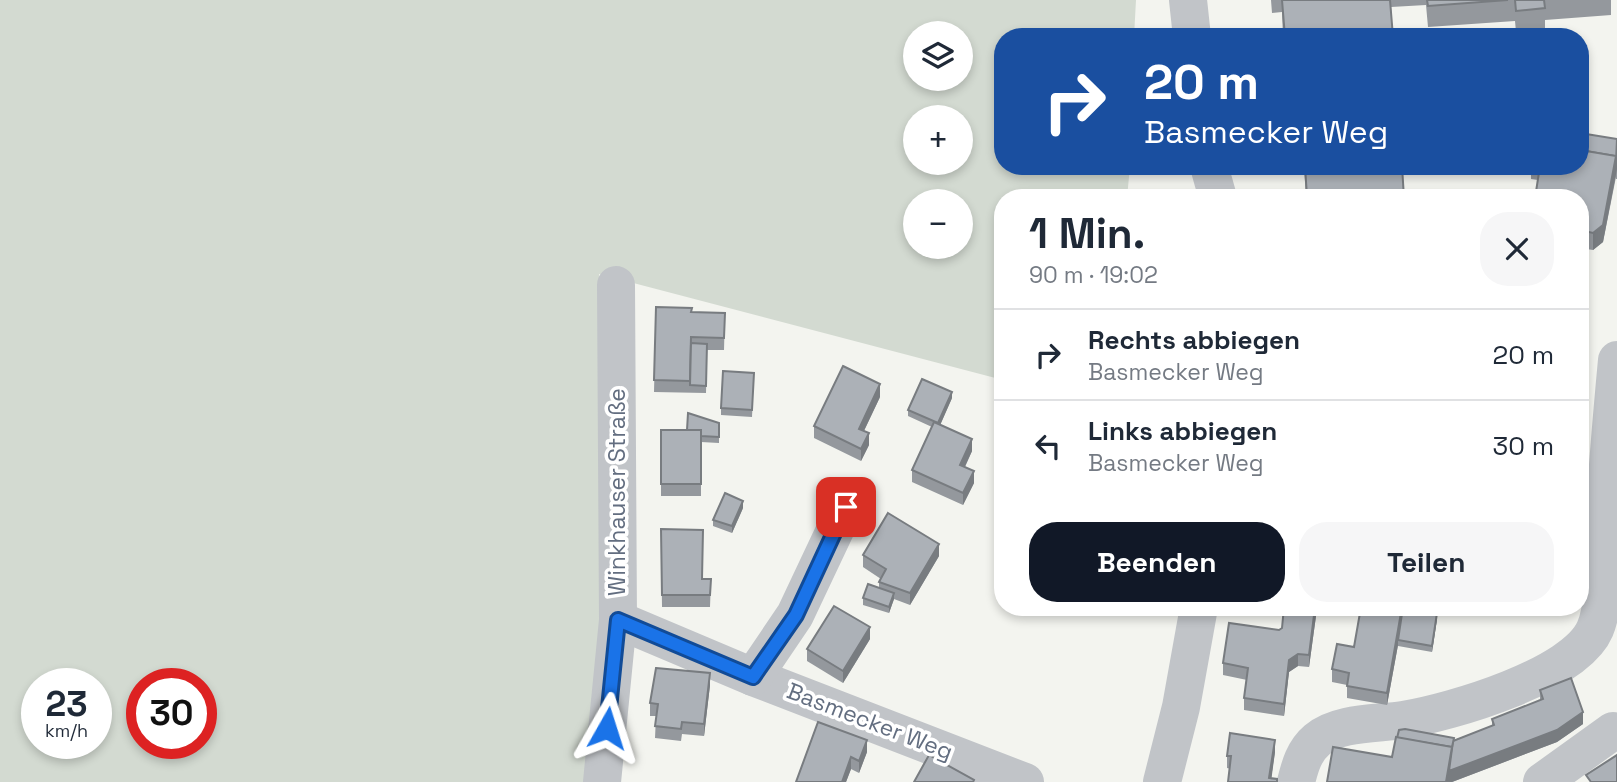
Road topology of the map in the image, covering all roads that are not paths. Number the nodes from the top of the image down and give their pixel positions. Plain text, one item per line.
1 (1188, 0) edge
2 (1191, 28) edge
3 (616, 285) dead end
4 (1617, 360) edge
5 (846, 507) dead end
6 (1197, 616) edge
7 (618, 620) junction
8 (753, 677) junction
9 (1613, 731) dead end
10 (602, 782) edge
11 (1025, 782) edge
12 (1162, 782) edge
13 (1296, 782) edge
14 (1542, 782) edge

1 - 2 street
3 - 7 street, Winkhauser Straße
4 - 13 street
5 - 8 street, Basmecker Weg
6 - 12 street
7 - 8 street, Basmecker Weg
7 - 10 street, Winkhauser Straße
8 - 11 street, Basmecker Weg
9 - 14 street

